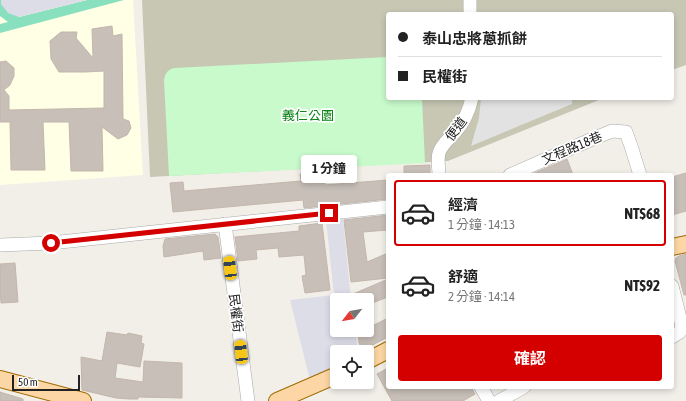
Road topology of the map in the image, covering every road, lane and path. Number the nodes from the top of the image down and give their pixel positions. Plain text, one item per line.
1 (470, 0) edge
2 (470, 12) edge
3 (472, 100) edge
4 (439, 173) edge
5 (518, 173) edge
6 (639, 173) edge
7 (386, 207) edge
8 (225, 224) junction
9 (686, 244) edge
10 (0, 245) edge
11 (674, 247) edge
12 (674, 294) edge
13 (674, 336) edge
14 (386, 351) edge
15 (374, 357) edge
16 (330, 378) edge
17 (0, 379) edge
18 (482, 389) edge
19 (520, 389) edge
20 (83, 401) edge
21 (248, 401) edge
22 (277, 401) edge
23 (489, 401) edge
24 (499, 401) edge

1 - 2 street
3 - 4 street, 便道
5 - 6 street, 文程路18巷
7 - 8 street
8 - 10 street
8 - 21 street, 民權街
9 - 11 main road
12 - 13 street
14 - 15 main road
16 - 22 main road
17 - 20 main road
18 - 23 street
19 - 24 street

